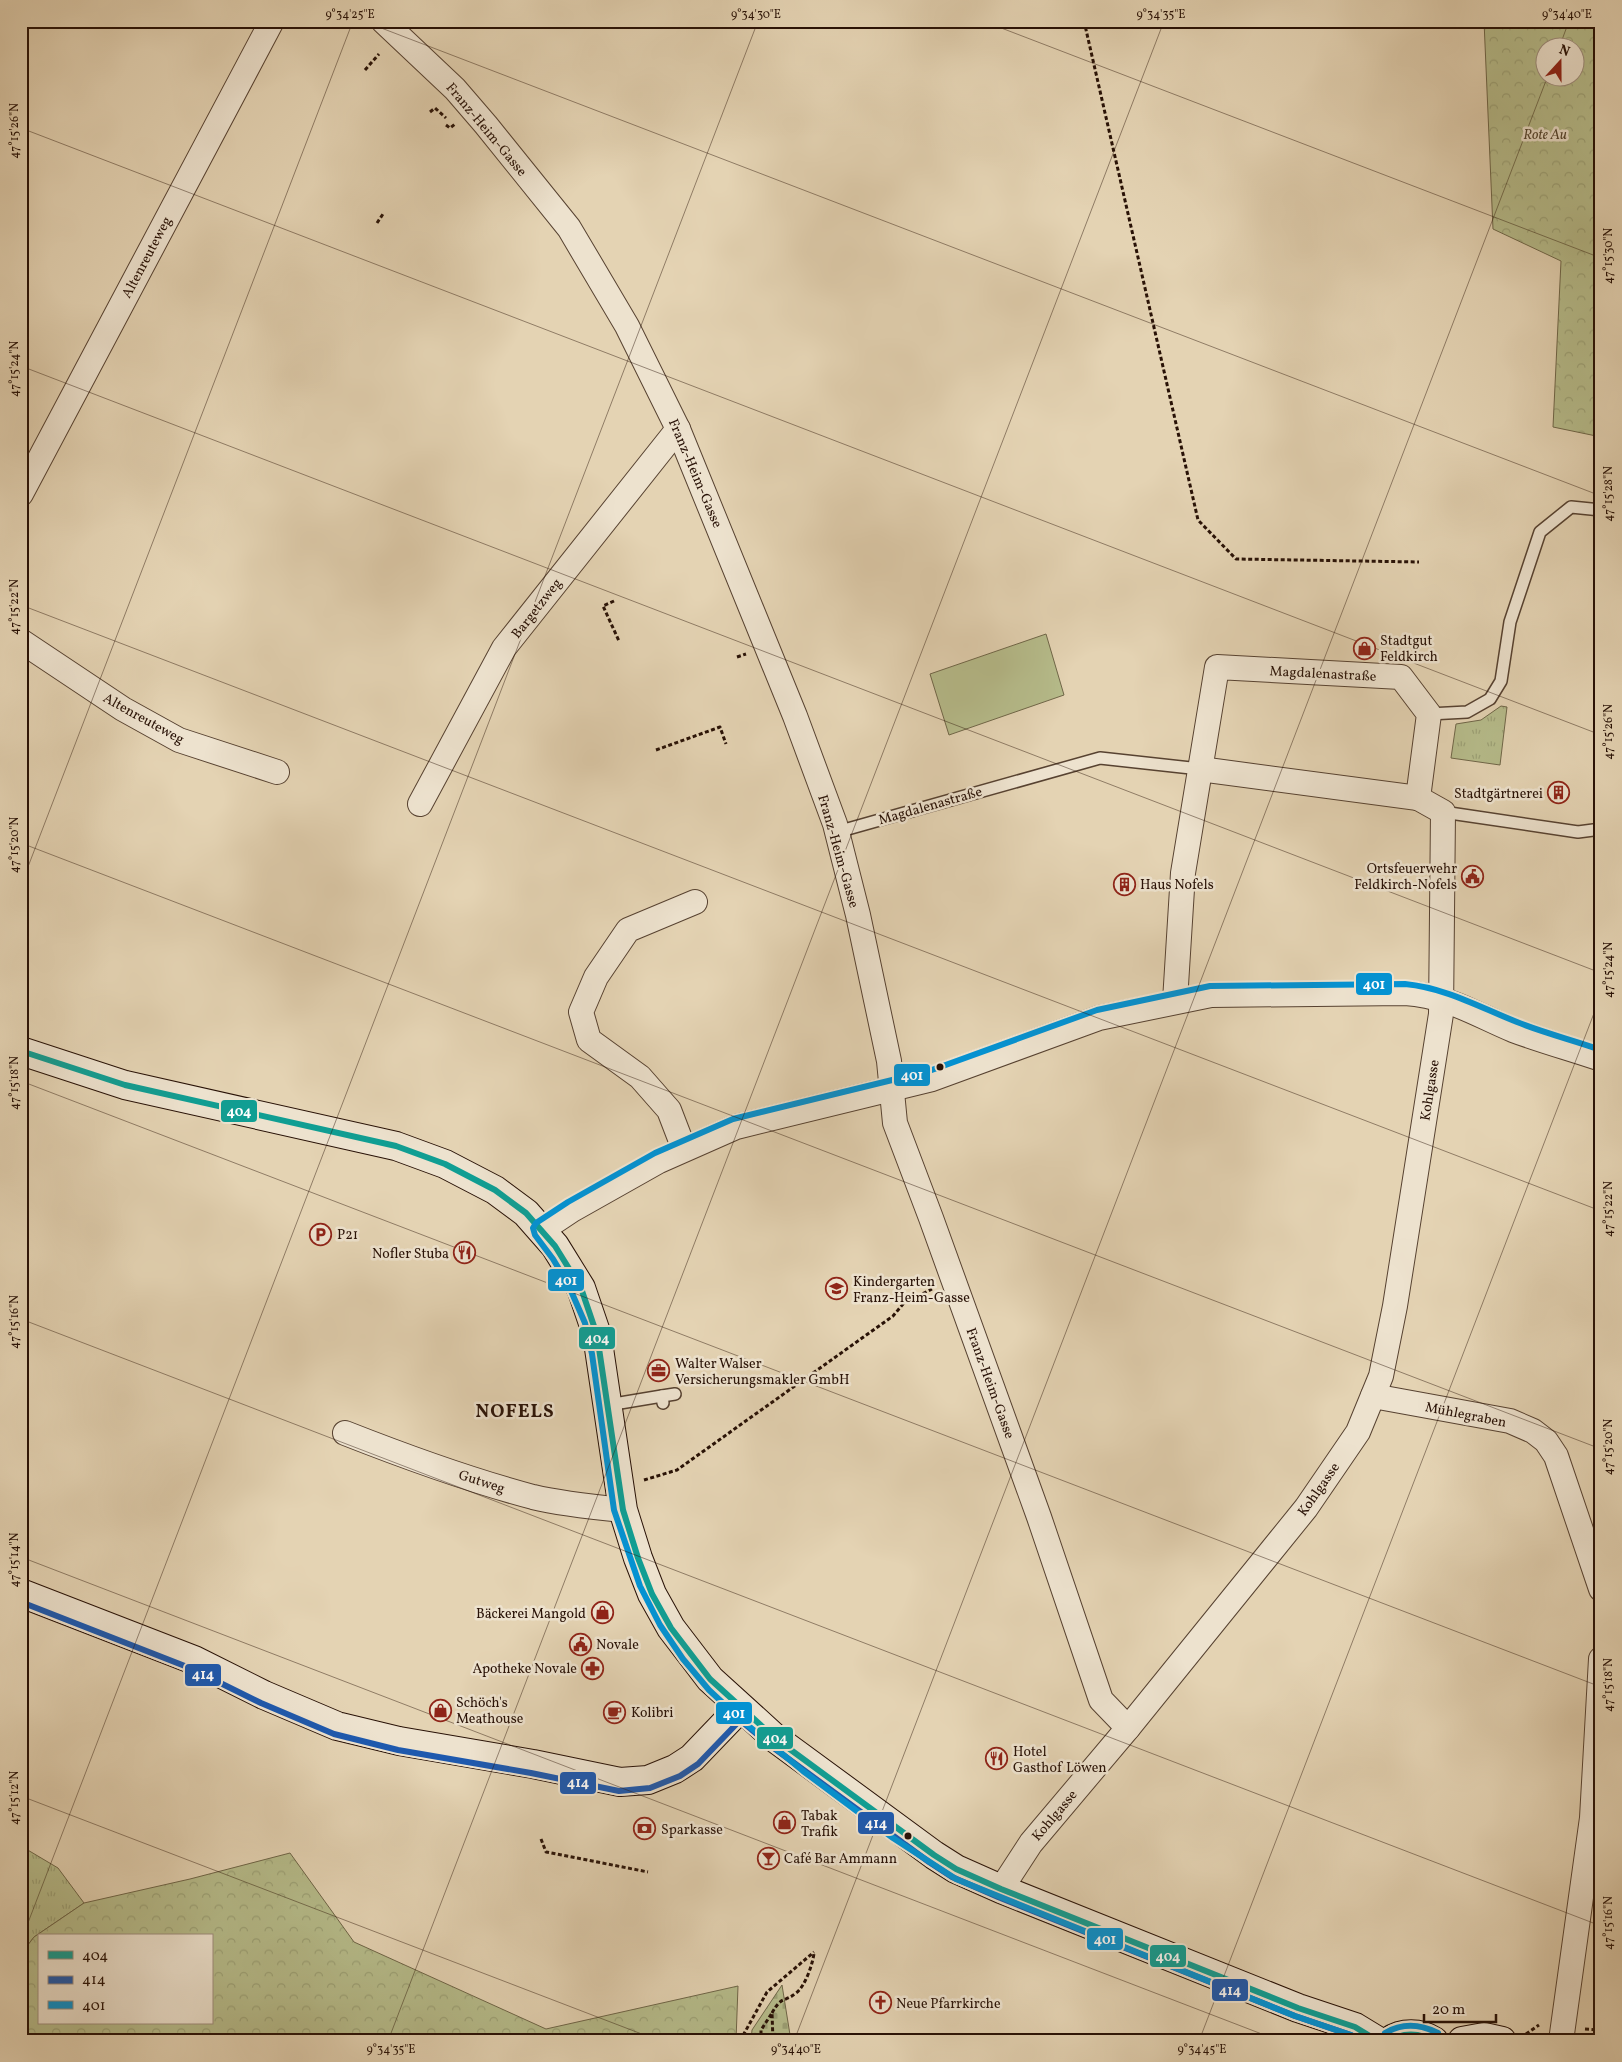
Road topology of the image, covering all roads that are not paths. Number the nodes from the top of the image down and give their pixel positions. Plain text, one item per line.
1 (272, 21) edge
2 (383, 21) edge
3 (678, 429) junction
4 (21, 494) edge
5 (1601, 510) edge
6 (21, 641) edge
7 (1429, 714) junction
8 (1200, 769) junction
9 (277, 772) dead end
10 (1418, 798) junction
11 (420, 804) dead end
12 (1443, 812) junction
13 (1601, 829) edge
14 (837, 832) junction
15 (695, 902) dead end
16 (1441, 1000) junction
17 (1175, 1001) junction
18 (21, 1051) edge
19 (1601, 1059) edge
20 (892, 1088) junction
21 (684, 1149) junction
22 (542, 1230) junction
23 (675, 1394) dead end
24 (1373, 1396) junction
25 (608, 1405) junction
26 (344, 1433) dead end
27 (624, 1510) junction
28 (1601, 1589) edge
29 (21, 1593) edge
30 (1601, 1659) edge
31 (740, 1708) junction
32 (1128, 1728) junction
33 (1001, 1890) junction
34 (1298, 2008) junction
35 (1513, 2038) edge
36 (1333, 2041) edge
37 (1378, 2041) edge
38 (1389, 2041) edge
39 (1434, 2041) edge
40 (1462, 2041) edge
41 (1561, 2041) edge

1 - 4 street, Altenreuteweg
2 - 3 street, Franz-Heim-Gasse
3 - 11 street, Bargetzweg
3 - 14 street, Franz-Heim-Gasse
5 - 7 lane
6 - 9 street, Altenreuteweg
7 - 8 street, Magdalenastraße
7 - 10 street
8 - 10 street, Magdalenastraße
8 - 14 lane, Magdalenastraße
8 - 17 street, Magdalenastraße
10 - 12 street, Magdalenastraße
12 - 13 lane
12 - 16 street
14 - 20 street, Franz-Heim-Gasse
15 - 21 street
16 - 17 street
16 - 19 street
16 - 24 street, Kohlgasse
17 - 20 street
18 - 22 main road
20 - 21 street
20 - 32 street, Franz-Heim-Gasse
21 - 22 street
22 - 25 main road
23 - 25 lane
24 - 28 street, Mühlegraben
24 - 32 street, Kohlgasse
25 - 27 main road
26 - 27 street, Gutweg
27 - 31 main road
29 - 31 main road
30 - 41 street
31 - 33 main road
32 - 33 street, Kohlgasse
33 - 34 main road
34 - 36 main road
34 - 37 main road
35 - 40 main road
38 - 39 main road

